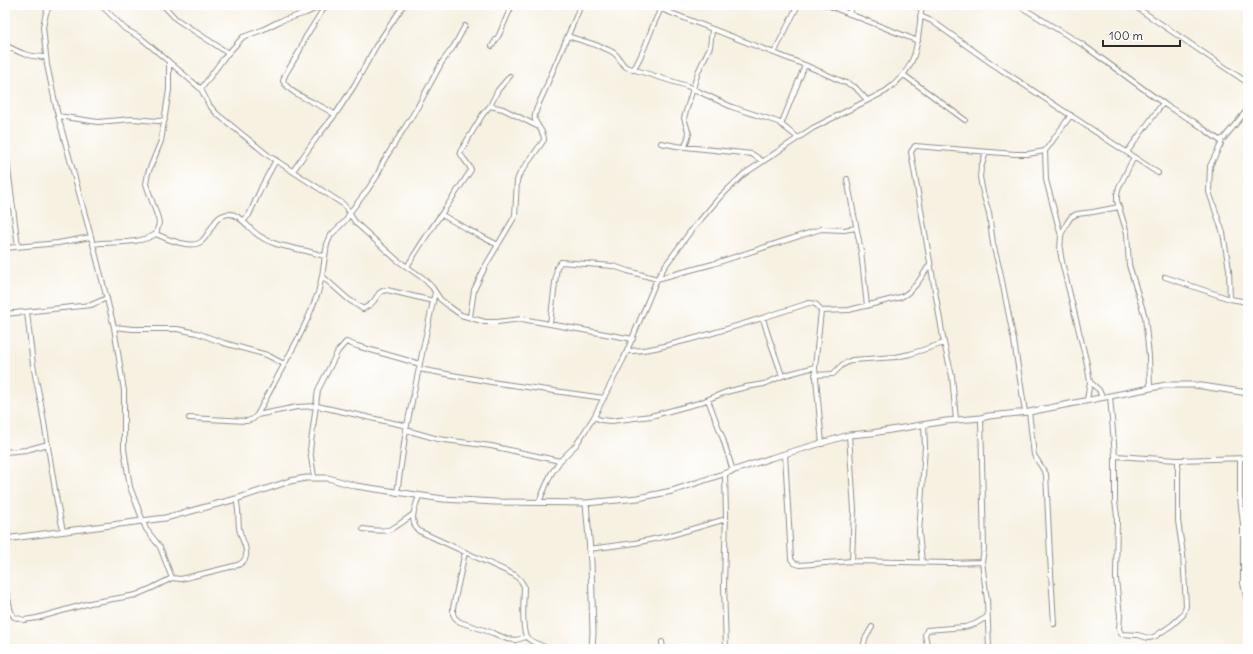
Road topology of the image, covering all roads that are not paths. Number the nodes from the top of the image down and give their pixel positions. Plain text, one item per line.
1 (101, 5) edge
2 (163, 5) edge
3 (324, 5) edge
4 (512, 5) edge
5 (581, 5) edge
6 (656, 5) edge
7 (798, 5) edge
8 (827, 5) edge
9 (852, 5) edge
10 (922, 5) edge
11 (1018, 5) edge
12 (1133, 5) edge
13 (48, 6) edge
14 (403, 6) dead end
15 (661, 9) junction
16 (849, 14) junction
17 (920, 16) junction
18 (465, 26) dead end
19 (712, 30) junction
20 (568, 36) junction
21 (918, 41) junction
22 (6, 46) edge
23 (492, 46) dead end
24 (228, 53) junction
25 (774, 53) junction
26 (5, 54) edge
27 (46, 57) junction
28 (169, 63) junction
29 (805, 65) junction
30 (634, 70) junction
31 (904, 75) junction
32 (510, 76) dead end
33 (1248, 83) edge
34 (694, 88) junction
35 (201, 89) junction
36 (867, 100) junction
37 (1163, 102) junction
38 (490, 106) junction
39 (1248, 109) edge
40 (335, 115) junction
41 (1071, 115) junction
42 (58, 116) junction
43 (165, 120) junction
44 (966, 120) dead end
45 (781, 125) junction
46 (539, 127) junction
47 (797, 137) junction
48 (1221, 140) junction
49 (661, 142) dead end
50 (5, 145) edge
51 (685, 147) junction
52 (1045, 151) junction
53 (986, 152) junction
54 (1127, 152) junction
55 (1134, 157) junction
56 (276, 160) junction
57 (762, 162) junction
58 (294, 171) junction
59 (1158, 173) dead end
60 (847, 179) dead end
61 (1119, 207) junction
62 (350, 212) junction
63 (442, 215) junction
64 (243, 221) junction
65 (856, 228) junction
66 (156, 234) junction
67 (1061, 236) junction
68 (91, 237) junction
69 (93, 244) junction
70 (498, 245) junction
71 (18, 246) junction
72 (5, 248) edge
73 (324, 256) junction
74 (930, 264) junction
75 (407, 267) junction
76 (322, 276) junction
77 (1165, 277) dead end
78 (657, 279) junction
79 (435, 292) junction
80 (107, 298) junction
81 (1230, 299) junction
82 (433, 301) junction
83 (1248, 302) edge
84 (867, 306) junction
85 (821, 311) junction
86 (27, 312) junction
87 (5, 314) edge
88 (470, 317) junction
89 (763, 318) junction
90 (550, 324) junction
91 (114, 327) junction
92 (633, 339) junction
93 (944, 343) junction
94 (627, 351) junction
95 (284, 364) junction
96 (420, 364) junction
97 (815, 367) junction
98 (419, 369) junction
99 (815, 374) junction
100 (782, 376) junction
101 (1090, 382) junction
102 (1150, 388) junction
103 (1248, 393) edge
104 (1110, 396) junction
105 (1102, 397) junction
106 (604, 398) junction
107 (708, 400) junction
108 (1086, 400) junction
109 (262, 405) junction
110 (317, 406) junction
111 (267, 412) junction
112 (1027, 412) junction
113 (257, 414) junction
114 (594, 417) junction
115 (189, 418) dead end
116 (981, 418) junction
117 (956, 420) junction
118 (924, 425) junction
119 (406, 428) junction
120 (849, 436) junction
121 (48, 444) junction
122 (822, 444) junction
123 (5, 452) edge
124 (785, 454) junction
125 (1115, 456) junction
126 (1248, 458) edge
127 (1240, 459) junction
128 (1178, 460) junction
129 (560, 461) junction
130 (733, 471) junction
131 (725, 474) junction
132 (314, 477) junction
133 (397, 493) junction
134 (419, 496) junction
135 (236, 499) junction
136 (539, 502) junction
137 (586, 503) junction
138 (412, 515) junction
139 (726, 519) junction
140 (143, 522) junction
141 (1243, 524) junction
142 (1248, 524) edge
143 (363, 529) dead end
144 (63, 531) junction
145 (5, 539) edge
146 (589, 549) junction
147 (465, 552) junction
148 (852, 561) junction
149 (922, 562) junction
150 (982, 562) junction
151 (172, 578) junction
152 (1243, 578) junction
153 (1248, 581) edge
154 (5, 586) edge
155 (1248, 605) edge
156 (987, 617) junction
157 (1054, 624) dead end
158 (872, 627) dead end
159 (526, 636) junction
160 (662, 642) dead end
161 (550, 649) edge
162 (592, 649) edge
163 (663, 649) edge
164 (726, 649) edge
165 (863, 649) edge
166 (928, 649) edge
167 (989, 649) edge

1 - 28 street
2 - 24 street
3 - 24 street
3 - 40 street
4 - 23 street
5 - 20 street
6 - 15 street
7 - 25 street
8 - 16 street
9 - 16 street
10 - 17 street
11 - 37 street
12 - 33 street
13 - 27 street
14 - 40 street
15 - 19 street
15 - 30 street
16 - 21 street
17 - 21 street
17 - 41 street
18 - 62 street
19 - 25 street
19 - 34 street
20 - 30 street
20 - 46 street
21 - 31 street
22 - 26 street
22 - 27 street
24 - 35 street
25 - 29 street
27 - 42 street
28 - 35 street
28 - 43 street
29 - 36 street
29 - 45 street
30 - 34 street
31 - 36 street
31 - 44 street
32 - 38 street
34 - 45 street
34 - 51 street
35 - 56 street
36 - 47 street
37 - 48 street
37 - 54 street
38 - 46 street
38 - 63 street
39 - 48 street
40 - 58 street
41 - 52 street
41 - 54 street
42 - 43 street
42 - 68 street
43 - 66 street
45 - 47 street
46 - 70 street
47 - 57 street
48 - 81 street
49 - 51 street
50 - 71 street
51 - 57 street
52 - 53 street
52 - 67 street
53 - 74 street
53 - 112 street
54 - 55 street
55 - 59 street
55 - 61 street
56 - 58 street
56 - 64 street
57 - 78 street
58 - 62 street
60 - 65 street
61 - 67 street
61 - 102 street
62 - 73 street
62 - 75 street
63 - 70 street
63 - 75 street
64 - 66 street
64 - 73 street
65 - 78 street
65 - 84 street
66 - 69 street
67 - 101 street
68 - 69 street
68 - 71 street
69 - 80 street
70 - 88 street
71 - 72 street
73 - 76 street
74 - 84 street
74 - 93 street
75 - 79 street
76 - 82 street
76 - 95 street
77 - 81 street
78 - 90 street
78 - 92 street
79 - 82 street
79 - 88 street
80 - 86 street
80 - 91 street
81 - 83 street
82 - 96 street
84 - 85 street
85 - 89 street
85 - 97 street
86 - 87 street
86 - 121 street
88 - 90 street
89 - 94 street
89 - 100 street
90 - 92 street
91 - 95 street
91 - 140 street
92 - 94 street
93 - 99 street
93 - 117 street
94 - 106 street
95 - 109 street
96 - 98 street
96 - 110 street
97 - 99 street
97 - 100 street
98 - 106 street
98 - 119 street
99 - 122 street
100 - 107 street
101 - 105 street
101 - 108 street
102 - 103 street
102 - 104 street
104 - 105 street
104 - 125 street
105 - 108 street
106 - 114 street
107 - 114 street
107 - 130 street
108 - 112 street
109 - 111 street
109 - 113 street
110 - 111 street
110 - 119 street
110 - 132 street
111 - 113 street
112 - 116 street
112 - 157 street
113 - 115 street
114 - 129 street
116 - 117 street
116 - 150 street
117 - 118 street
118 - 120 street
118 - 149 street
119 - 129 street
119 - 133 street
120 - 122 street
120 - 148 street
121 - 123 street
121 - 144 street
122 - 124 street
124 - 130 street
124 - 148 street
125 - 128 street
125 - 128 street
126 - 127 street
127 - 128 street
127 - 141 street
129 - 136 street
130 - 131 street
131 - 137 street
131 - 139 street
132 - 133 street
132 - 135 street
133 - 134 street
134 - 136 street
134 - 138 street
135 - 140 street
135 - 151 street
136 - 137 street
137 - 146 street
138 - 143 street
138 - 147 street
139 - 146 street
139 - 164 street
140 - 144 street
140 - 151 street
141 - 142 street
141 - 152 street
144 - 145 street
146 - 162 street
147 - 159 street
147 - 159 street
148 - 149 street
149 - 150 street
150 - 156 street
151 - 154 street
152 - 153 street
152 - 155 street
156 - 166 street
156 - 167 street
158 - 165 street
159 - 161 street
160 - 163 street

